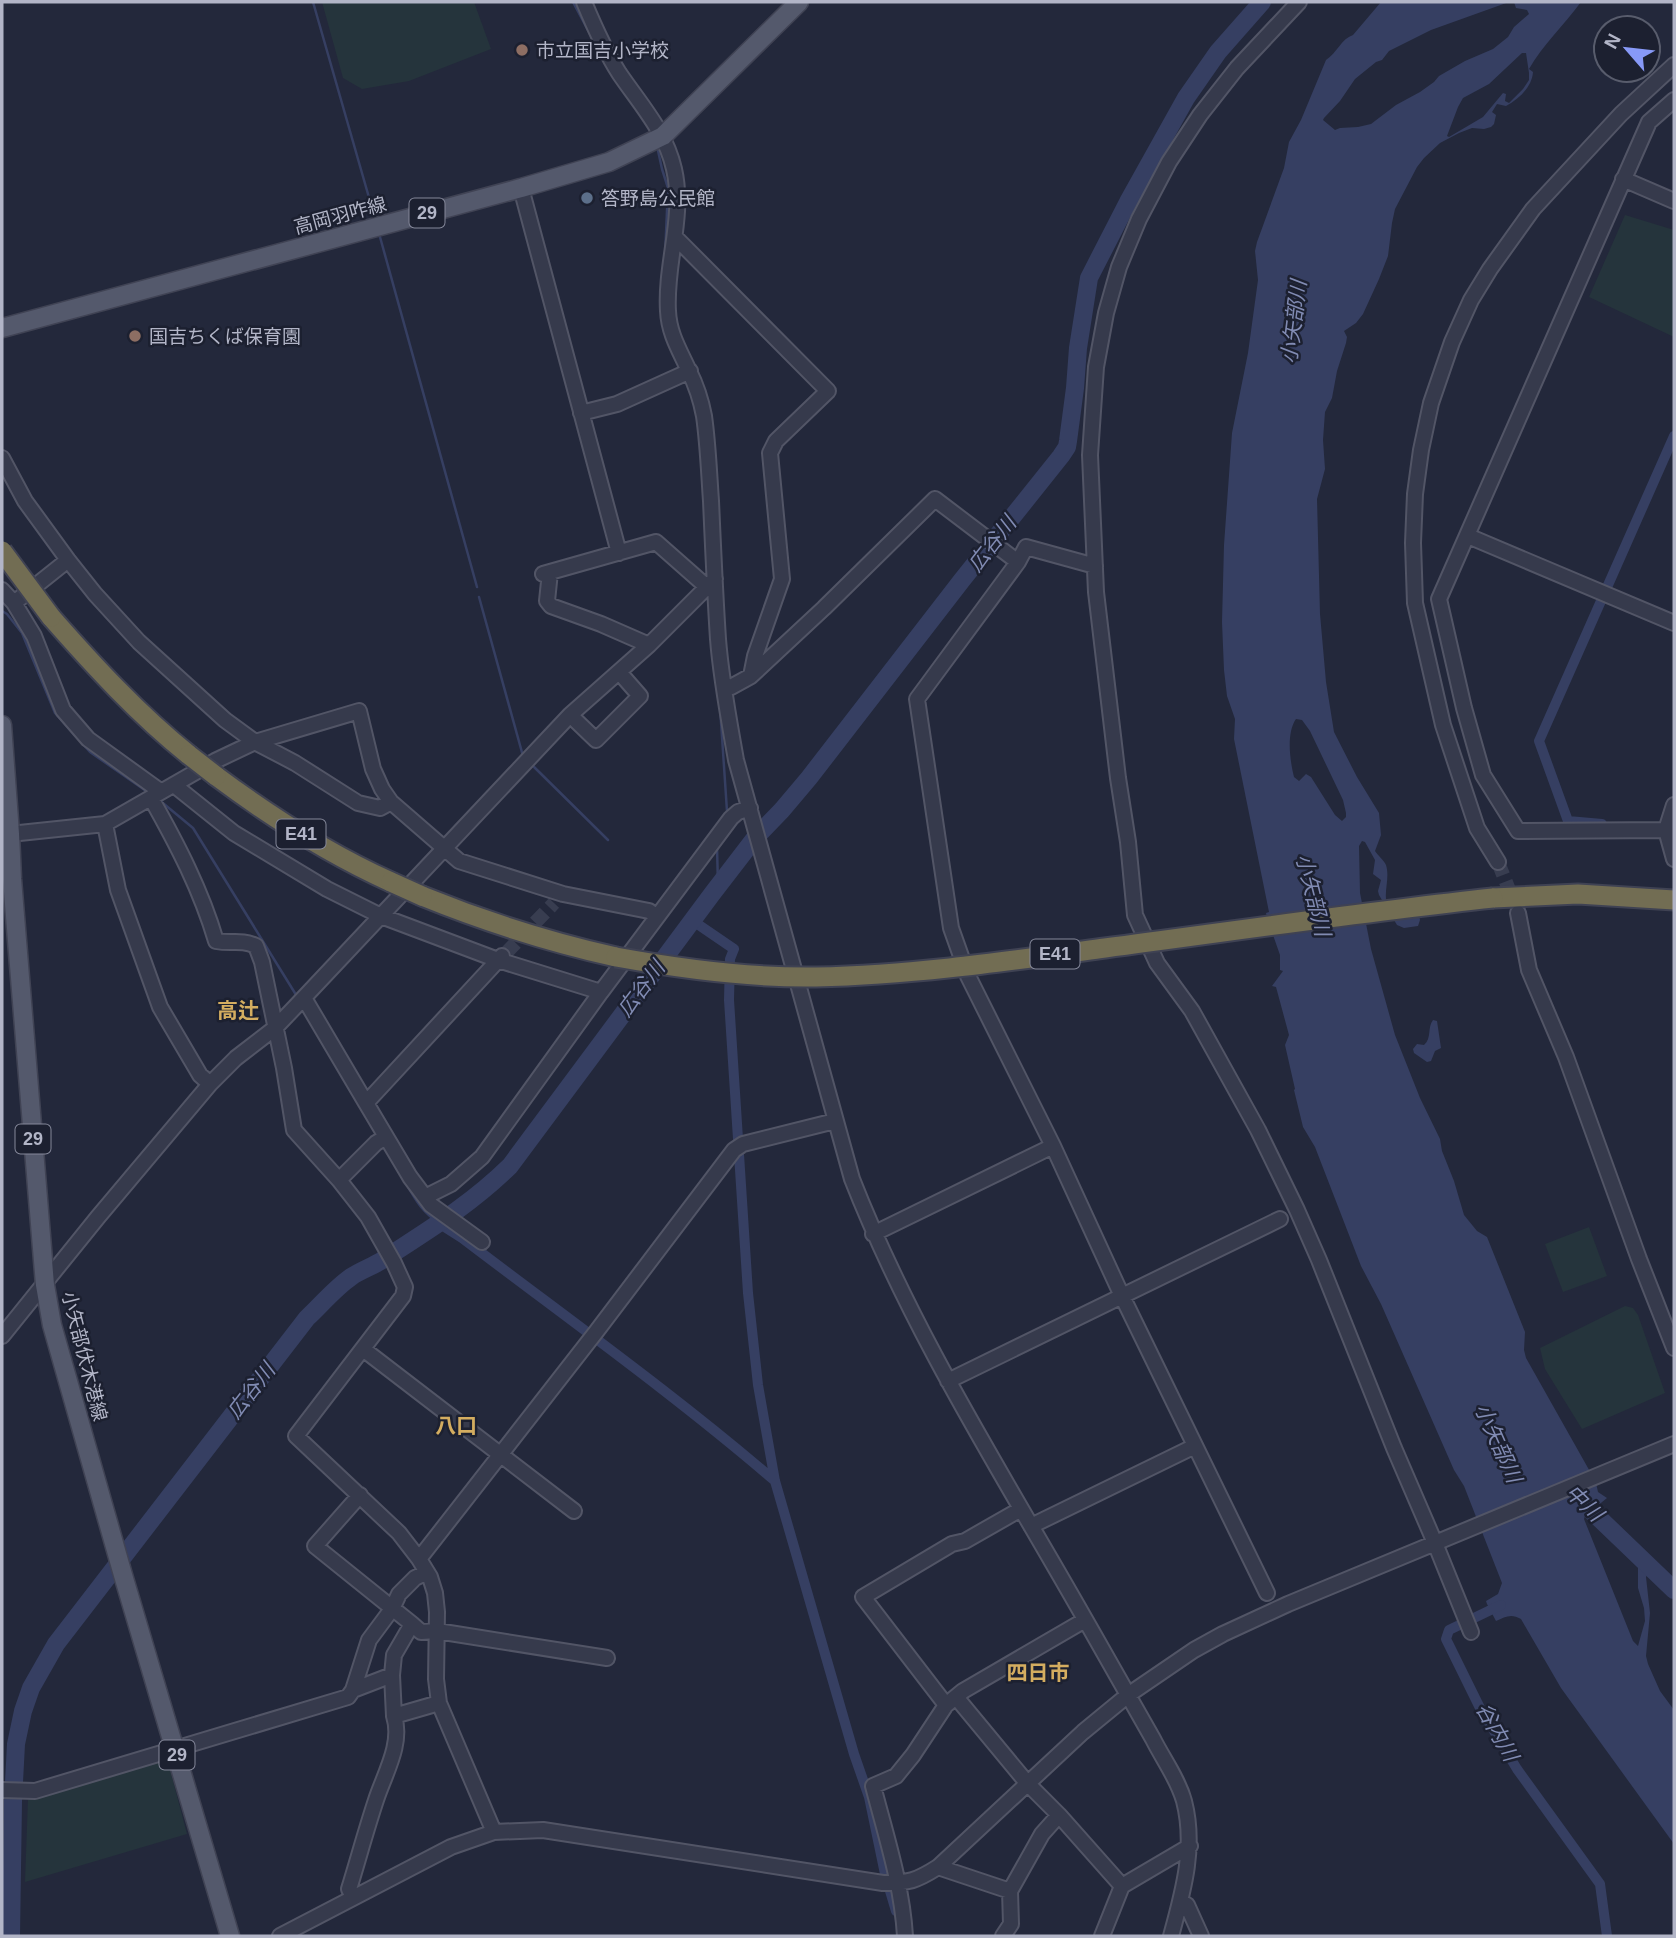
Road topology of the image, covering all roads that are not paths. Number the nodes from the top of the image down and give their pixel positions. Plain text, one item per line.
1 (584, 2) edge
2 (799, 2) edge
3 (1299, 2) edge
4 (1674, 65) edge
5 (1674, 100) edge
6 (663, 136) junction
7 (1623, 179) junction
8 (521, 188) junction
9 (1674, 201) edge
10 (675, 237) junction
11 (2, 328) edge
12 (685, 373) junction
13 (581, 413) junction
14 (2, 458) edge
15 (1468, 536) junction
16 (2, 551) edge
17 (619, 553) junction
18 (68, 560) junction
19 (1018, 562) junction
20 (1095, 566) junction
21 (711, 583) junction
22 (2, 590) edge
23 (14, 603) junction
24 (1674, 623) edge
25 (649, 645) junction
26 (619, 672) junction
27 (751, 676) junction
28 (725, 688) junction
29 (570, 715) junction
30 (2, 725) edge
31 (255, 742) junction
32 (159, 793) junction
33 (391, 802) junction
34 (1674, 805) edge
35 (751, 813) junction
36 (105, 824) junction
37 (1667, 830) junction
38 (10, 834) junction
39 (443, 848) junction
40 (1674, 856) edge
41 (1498, 862) tunnel mouth
42 (7, 879) edge
43 (1672, 899) edge
44 (1518, 913) tunnel mouth
45 (381, 916) junction
46 (657, 917) junction
47 (502, 956) junction
48 (601, 992) junction
49 (300, 1002) junction
50 (275, 1028) junction
51 (210, 1084) junction
52 (366, 1103) junction
53 (835, 1121) junction
54 (381, 1140) junction
55 (1053, 1146) junction
56 (339, 1180) junction
57 (425, 1198) junction
58 (1280, 1219) dead end
59 (873, 1234) junction
60 (481, 1242) dead end
61 (45, 1285) junction
62 (1122, 1296) junction
63 (2, 1336) edge
64 (1674, 1348) edge
65 (363, 1349) junction
66 (948, 1381) junction
67 (1674, 1444) edge
68 (1195, 1446) junction
69 (500, 1454) junction
70 (360, 1495) junction
71 (1021, 1509) junction
72 (574, 1511) dead end
73 (1031, 1526) junction
74 (1438, 1542) junction
75 (423, 1565) junction
76 (1267, 1593) dead end
77 (392, 1609) junction
78 (1085, 1620) junction
79 (412, 1624) junction
80 (437, 1631) junction
81 (1471, 1632) dead end
82 (607, 1658) dead end
83 (392, 1675) junction
84 (353, 1690) junction
85 (1128, 1695) junction
86 (951, 1701) junction
87 (439, 1703) junction
88 (394, 1716) junction
89 (175, 1750) junction
90 (1028, 1784) junction
91 (2, 1790) edge
92 (1059, 1815) junction
93 (494, 1832) junction
94 (1190, 1846) junction
95 (938, 1867) junction
96 (892, 1883) junction
97 (1122, 1886) junction
98 (1010, 1891) junction
99 (353, 1898) junction
100 (1180, 1902) junction
101 (230, 1936) edge
102 (280, 1936) edge
103 (905, 1936) edge
104 (1003, 1936) edge
105 (1102, 1936) edge
106 (1171, 1936) edge
107 (1201, 1936) edge

1 - 6 street
2 - 6 main road, 高岡羽咋線 / 29
3 - 20 street
4 - 41 street
5 - 7 street
6 - 8 main road, 高岡羽咋線 / 29
6 - 10 street
7 - 9 street
7 - 15 street
8 - 11 main road, 高岡羽咋線 / 29
8 - 13 street
10 - 12 street
10 - 27 street
12 - 13 street
12 - 21 street
13 - 17 street
14 - 18 street
15 - 24 street
15 - 37 street
16 - 43 highway, E41, bridge
17 - 21 street
17 - 25 street
18 - 23 street
18 - 31 street
19 - 20 street
19 - 27 street
19 - 55 street
20 - 74 street
21 - 25 street
21 - 28 street
22 - 23 street
23 - 32 street
25 - 26 street
26 - 29 street
26 - 29 street
27 - 28 street
28 - 35 street
29 - 39 street
30 - 38 main road, 小矢部伏木港線 / 29
31 - 32 street
31 - 33 street
31 - 33 street
32 - 36 street
32 - 45 street
32 - 50 street
33 - 39 street
34 - 37 street
35 - 46 street
35 - 53 street
36 - 38 street
36 - 51 street
37 - 40 street
38 - 42 main road, 小矢部伏木港線 / 29
39 - 45 street
39 - 46 street
42 - 61 main road, 小矢部伏木港線 / 29
44 - 64 street
45 - 47 street
45 - 49 street
46 - 48 street
47 - 48 street
47 - 52 street
48 - 57 street
49 - 50 street
49 - 52 street
50 - 51 street
50 - 56 street
51 - 61 street
52 - 54 street
53 - 59 street
53 - 69 street
54 - 56 street
54 - 57 street
55 - 59 street
55 - 62 street
56 - 65 street
57 - 60 street
58 - 62 street
59 - 66 street
61 - 63 street
61 - 89 main road, 小矢部伏木港線 / 29
62 - 66 street
62 - 68 street
65 - 69 street
65 - 70 street
66 - 71 street
67 - 74 street
68 - 73 street
68 - 76 street
69 - 72 street
69 - 75 street
70 - 75 street
70 - 77 street
71 - 73 street
71 - 86 street
73 - 78 street
74 - 81 street
74 - 85 street
75 - 77 street
75 - 80 street
77 - 79 street
77 - 84 street
78 - 85 street
78 - 86 street
79 - 80 street
79 - 83 street
80 - 82 street
80 - 87 street
83 - 84 street
83 - 88 street
84 - 89 street
85 - 90 street
85 - 94 street
86 - 90 street
86 - 96 street
87 - 88 street
87 - 93 street
88 - 99 street
89 - 91 street
89 - 101 main road, 小矢部伏木港線 / 29
90 - 92 street
90 - 95 street
92 - 97 street
92 - 98 street
93 - 96 street
93 - 99 street
94 - 97 street
94 - 100 street
95 - 96 street
95 - 98 street
96 - 103 street
97 - 105 street
98 - 104 street
99 - 102 street
100 - 106 street
100 - 107 street

